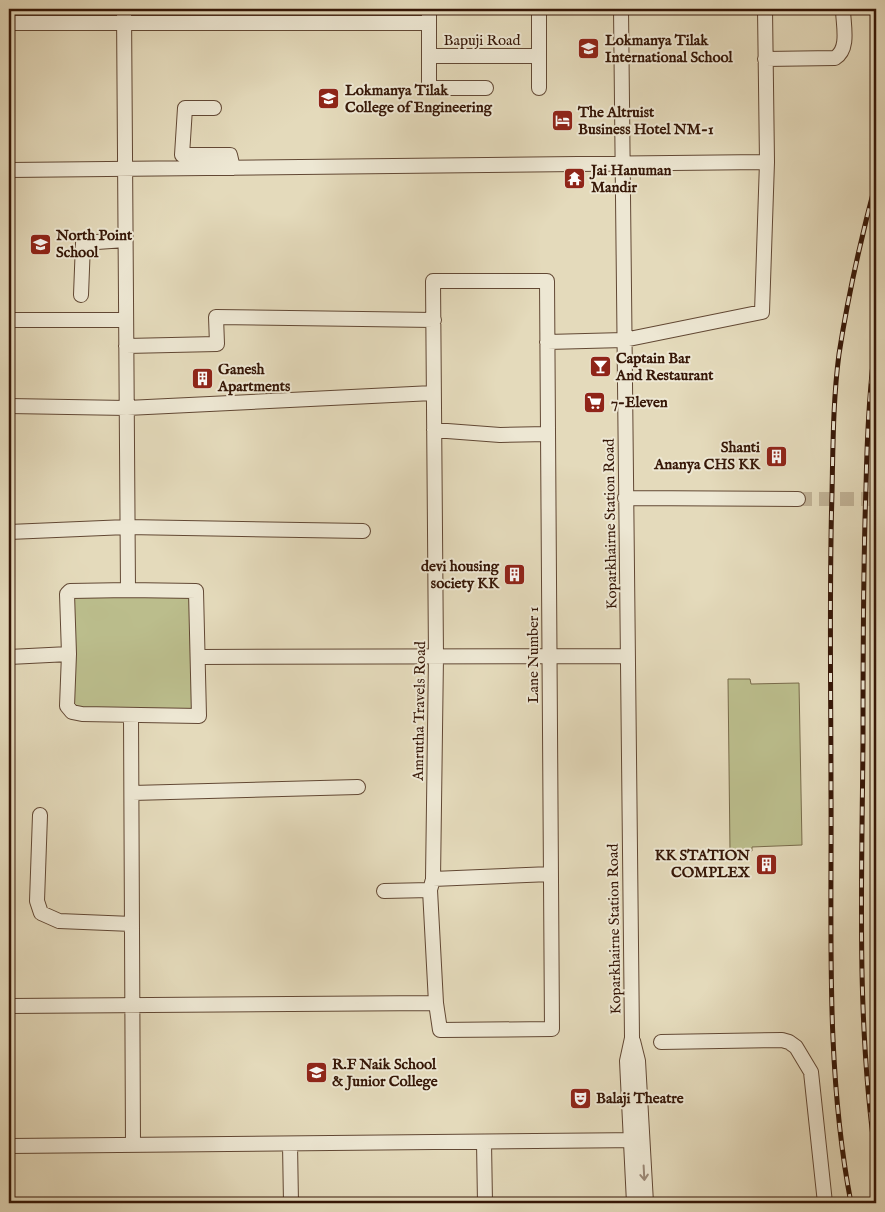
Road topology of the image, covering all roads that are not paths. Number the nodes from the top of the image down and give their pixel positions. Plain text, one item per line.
1 (30, 9) edge
2 (65, 9) edge
3 (124, 9) edge
4 (222, 9) edge
5 (539, 9) edge
6 (622, 9) edge
7 (765, 9) edge
8 (843, 9) edge
9 (329, 16) edge
10 (429, 16) edge
11 (9, 23) edge
12 (31, 23) junction
13 (65, 23) junction
14 (124, 23) junction
15 (221, 23) junction
16 (429, 56) junction
17 (539, 56) junction
18 (766, 59) junction
19 (486, 88) dead end
20 (539, 88) dead end
21 (214, 108) dead end
22 (182, 155) junction
23 (767, 162) junction
24 (623, 163) junction
25 (233, 168) junction
26 (182, 169) junction
27 (9, 170) edge
28 (125, 170) junction
29 (126, 240) junction
30 (547, 281) joint
31 (81, 295) dead end
32 (9, 320) edge
33 (126, 320) junction
34 (434, 320) junction
35 (624, 340) junction
36 (547, 342) junction
37 (126, 346) junction
38 (433, 393) junction
39 (9, 406) edge
40 (127, 408) junction
41 (434, 430) junction
42 (548, 434) junction
43 (625, 498) junction
44 (798, 499) tunnel mouth
45 (128, 527) junction
46 (363, 531) dead end
47 (9, 532) edge
48 (128, 590) junction
49 (69, 654) junction
50 (436, 656) junction
51 (550, 656) junction
52 (628, 656) junction
53 (9, 657) edge
54 (199, 657) junction
55 (131, 716) junction
56 (358, 787) dead end
57 (132, 793) junction
58 (40, 815) dead end
59 (551, 874) junction
60 (432, 884) junction
61 (384, 891) dead end
62 (132, 924) junction
63 (436, 1002) junction
64 (9, 1006) edge
65 (133, 1006) junction
66 (552, 1028) joint
67 (661, 1042) dead end
68 (637, 1140) junction
69 (484, 1142) junction
70 (290, 1144) junction
71 (134, 1145) junction
72 (9, 1146) edge
73 (292, 1203) edge
74 (485, 1203) edge
75 (634, 1203) edge
76 (646, 1203) edge
77 (825, 1203) edge

1 - 12 street
2 - 13 street
3 - 14 street
4 - 15 street
5 - 17 street, Bapuji Road
6 - 24 street, Koparkhairne Station Road
7 - 18 street
8 - 18 street
9 - 10 street
9 - 15 street
10 - 16 street, Bapuji Road
11 - 12 street
12 - 13 street
13 - 14 street
14 - 15 street
14 - 28 street
16 - 17 street, Bapuji Road
16 - 19 street
17 - 20 street, Bapuji Road
18 - 23 street
21 - 22 street
22 - 25 street
22 - 26 street
23 - 24 street
23 - 35 street
24 - 25 street
24 - 35 street, Koparkhairne Station Road
25 - 26 street
26 - 28 street
27 - 28 street
28 - 29 street
29 - 31 street
29 - 33 street
30 - 34 street, Amrutha Travels Road
30 - 36 street, Lane Number 1
32 - 33 street
33 - 37 street
34 - 37 street
34 - 38 street, Amrutha Travels Road
35 - 36 street
35 - 43 street, Koparkhairne Station Road
36 - 42 street, Lane Number 1
37 - 40 street
38 - 40 street
38 - 41 street, Amrutha Travels Road
39 - 40 street
40 - 45 street
41 - 42 street
41 - 50 street, Amrutha Travels Road
42 - 51 street, Lane Number 1
43 - 44 street
43 - 52 street, Koparkhairne Station Road
45 - 46 street
45 - 47 street
45 - 48 street
48 - 49 street
48 - 54 street
49 - 53 street
49 - 55 street
50 - 51 street
50 - 54 street
50 - 60 street, Amrutha Travels Road
51 - 52 street
51 - 59 street, Lane Number 1
52 - 68 street, Koparkhairne Station Road
54 - 55 street
55 - 57 street
56 - 57 street
57 - 62 street
58 - 62 street
59 - 60 street
59 - 66 street, Lane Number 1
60 - 61 street
60 - 63 street, Amrutha Travels Road
62 - 65 street
63 - 65 street
63 - 66 street, Amrutha Travels Road
64 - 65 street
65 - 71 street
67 - 77 street
68 - 69 street
68 - 75 street, Koparkhairne Station Road
68 -> 76 street, Koparkhairne Station Road
69 - 70 street
69 - 74 street
70 - 71 street
70 - 73 street
71 - 72 street

